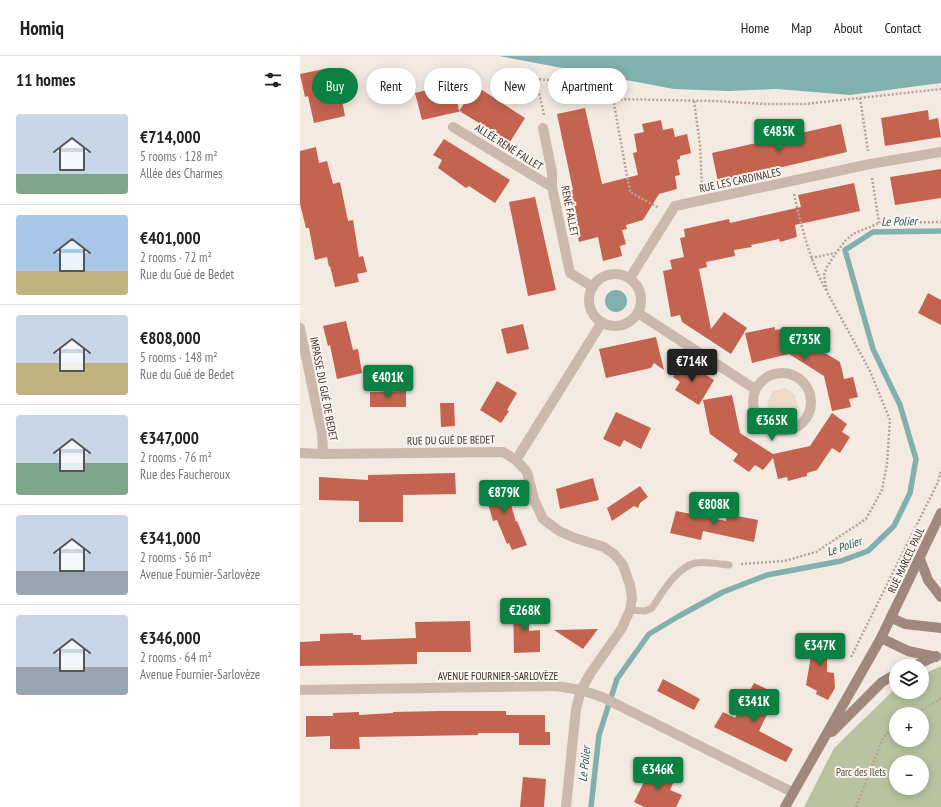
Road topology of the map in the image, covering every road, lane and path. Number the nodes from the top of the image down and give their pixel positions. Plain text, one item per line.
1 (548, 80) edge
2 (941, 89) edge
3 (627, 99) edge
4 (694, 101) junction
5 (614, 104) edge
6 (453, 127) dead end
7 (543, 128) joint
8 (941, 152) edge
9 (791, 181) junction
10 (552, 187) junction
11 (703, 200) junction
12 (670, 215) junction
13 (941, 222) edge
14 (836, 253) junction
15 (811, 258) junction
16 (630, 278) junction
17 (593, 286) junction
18 (827, 292) junction
19 (638, 314) junction
20 (602, 322) junction
21 (300, 328) edge
22 (755, 389) junction
23 (300, 453) edge
24 (324, 454) junction
25 (516, 460) junction
26 (941, 470) edge
27 (941, 513) edge
28 (920, 559) junction
29 (729, 565) joint
30 (941, 597) edge
31 (630, 610) junction
32 (892, 618) junction
33 (941, 628) edge
34 (881, 638) junction
35 (938, 655) edge
36 (851, 657) dead end
37 (889, 678) edge
38 (300, 690) edge
39 (581, 690) junction
40 (941, 699) edge
41 (927, 707) edge
42 (889, 731) edge
43 (822, 741) junction
44 (792, 792) junction
45 (566, 807) edge
46 (785, 807) edge
47 (856, 807) edge

1 - 7 path
2 - 4 path
3 - 4 path
4 - 11 path
5 - 12 path
6 - 10 street, ALLÉE RENÉ FALLET
7 - 10 street, RENÉ FALLET
8 - 9 street, RUE LES CARDINALES
9 - 11 street, RUE LES CARDINALES
9 - 15 path
10 - 17 street, RENÉ FALLET
11 - 12 street, RUE LES CARDINALES
12 - 16 street, RUE LES CARDINALES
13 - 14 path
14 - 15 path
14 - 18 path
15 - 18 path
16 - 17 street
16 - 19 street
17 - 20 street
18 - 29 path
19 - 20 street
19 - 22 street
20 - 25 street
21 - 24 street, IMPASSE DU GUÉ DE BEDET
22 - 22 street
23 - 24 street, RUE DU GUÉ DE BEDET
24 - 25 street, RUE DU GUÉ DE BEDET
25 - 31 street, RUE DU GUÉ DE BEDET
26 - 36 path
27 - 28 street, RUE MARCEL PAUL
28 - 30 street
28 - 32 street, RUE MARCEL PAUL
29 - 31 lane
31 - 39 street, RUE DU GUÉ DE BEDET
32 - 33 street
32 - 34 street, RUE MARCEL PAUL
34 - 35 street
34 - 43 street, RUE MARCEL PAUL
37 - 43 street
38 - 39 street, AVENUE FOURNIER-SARLOVÈZE
39 - 44 street, AVENUE FOURNIER-SARLOVÈZE
39 - 45 street, RUE DU GUÉ DE BEDET
40 - 41 path
42 - 47 path
43 - 44 street
44 - 46 street

